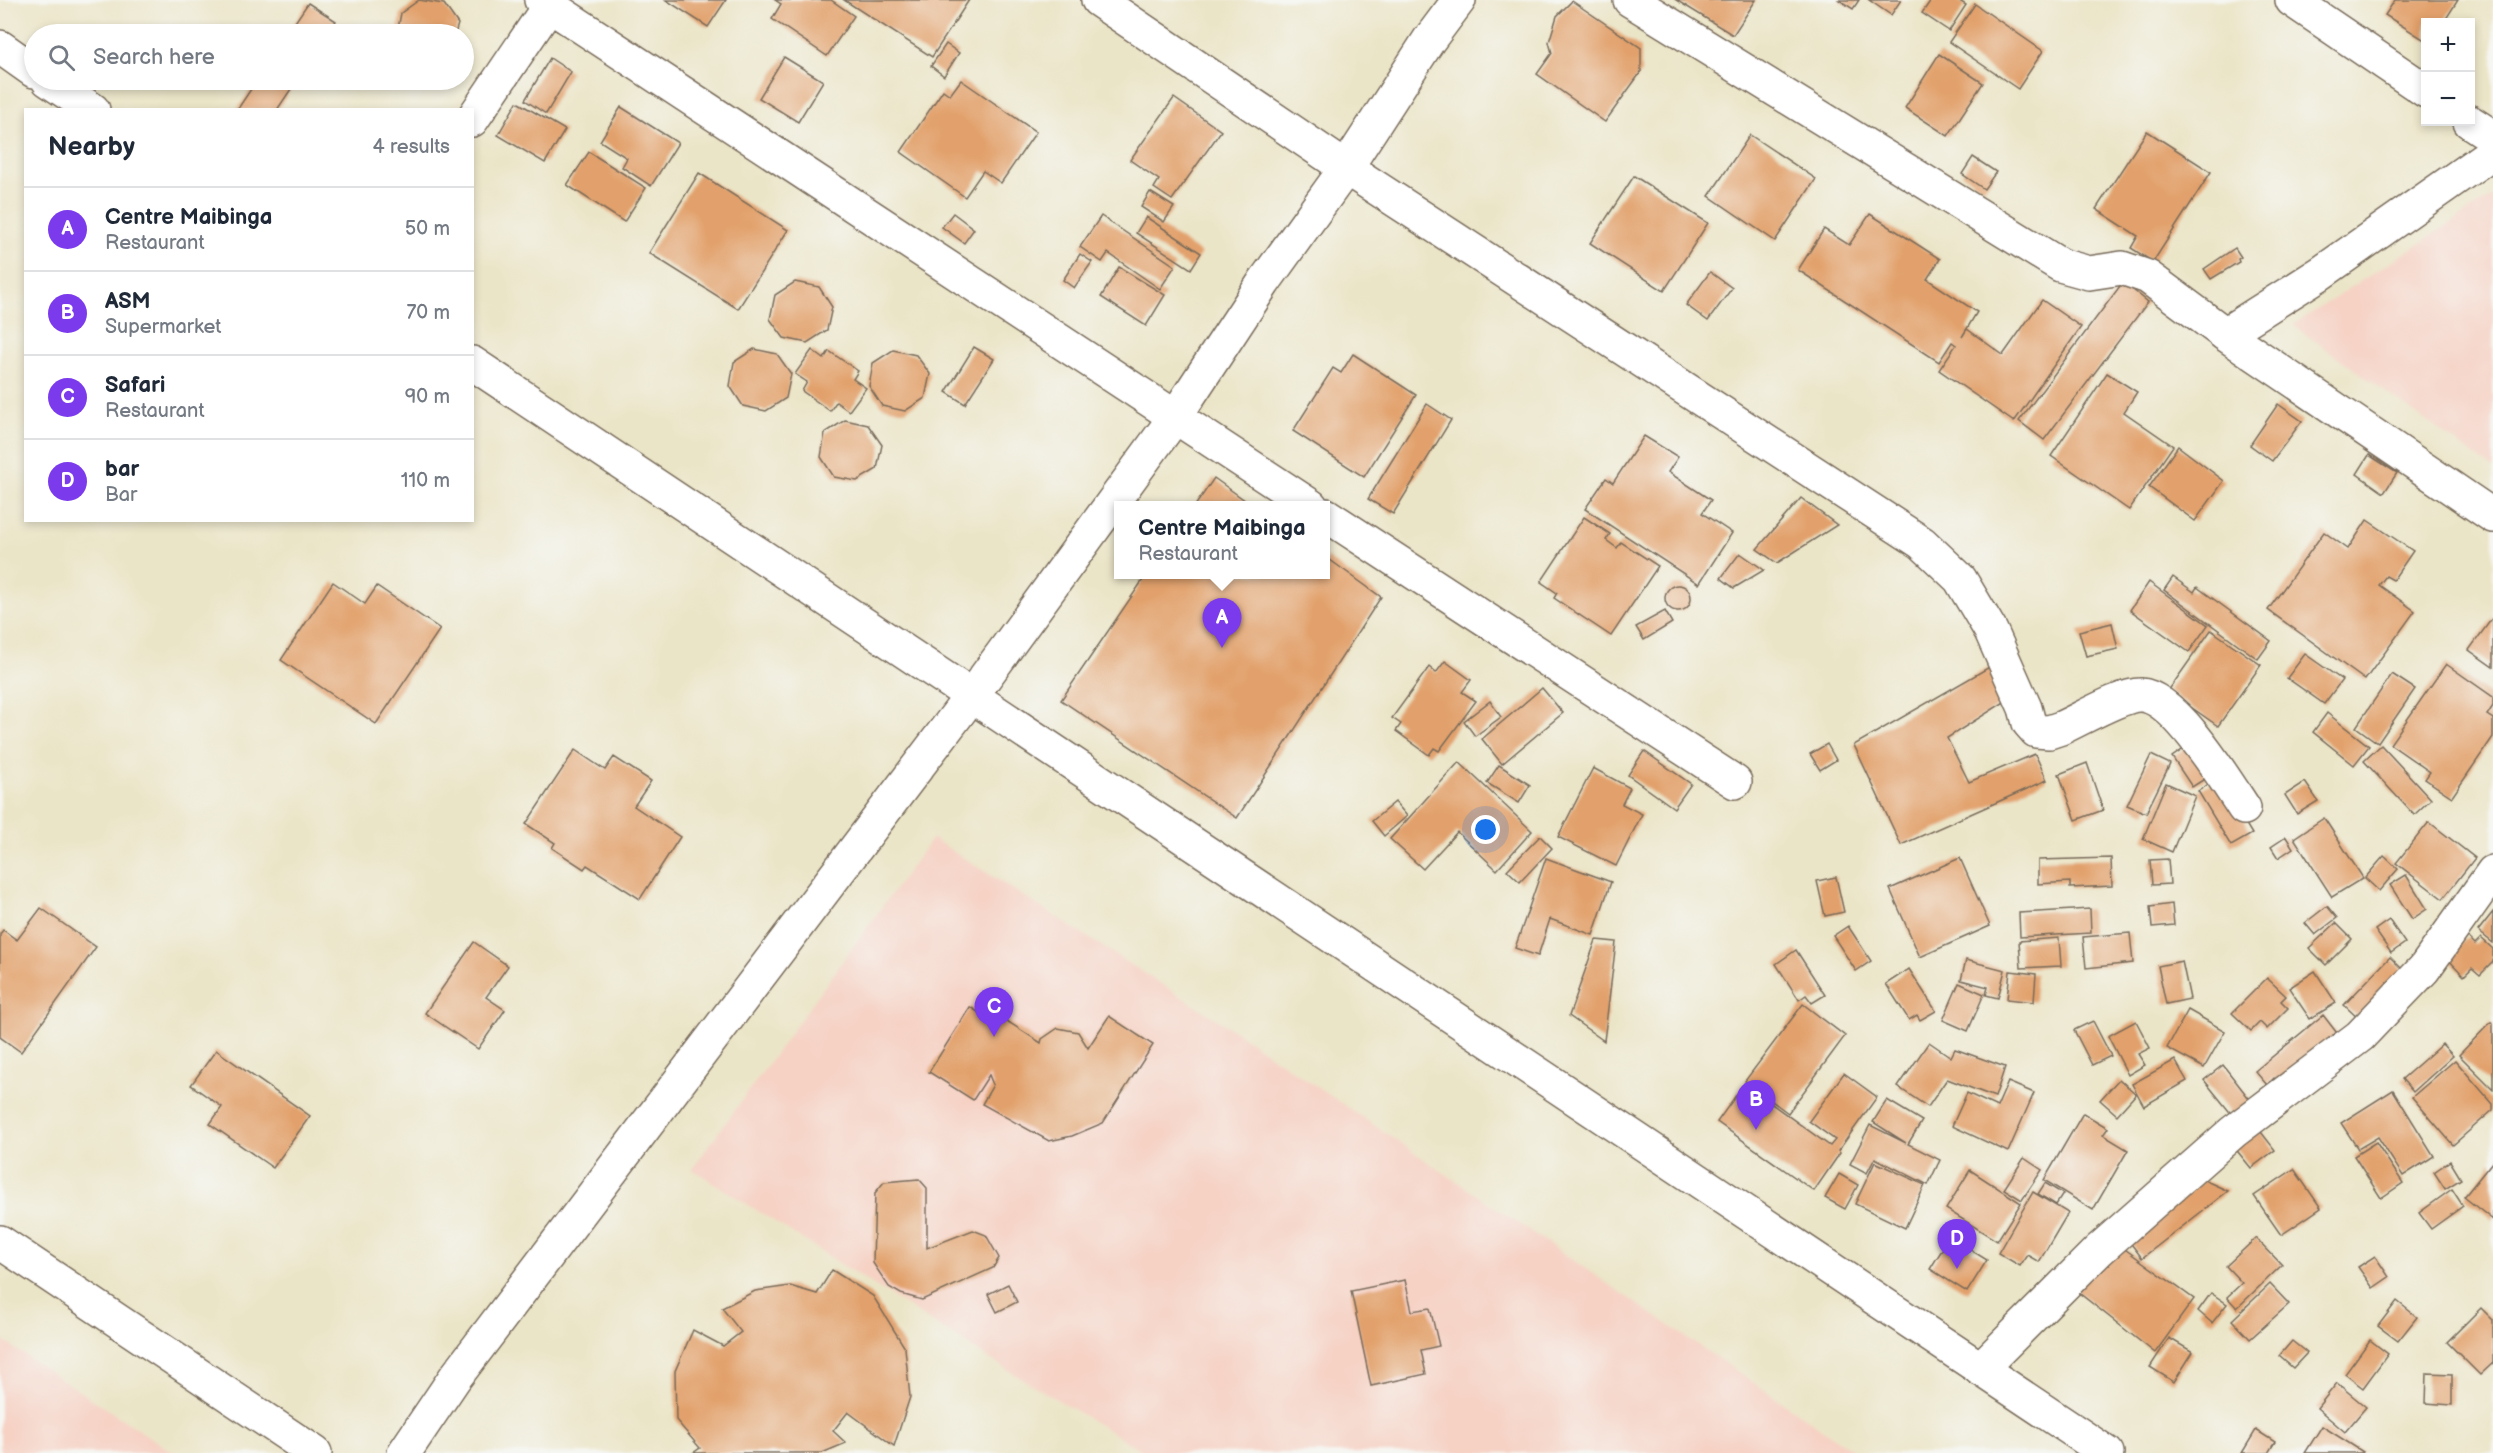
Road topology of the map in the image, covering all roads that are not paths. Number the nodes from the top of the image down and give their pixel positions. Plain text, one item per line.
1 (1098, 0) edge
2 (1459, 0) edge
3 (1630, 0) edge
4 (2292, 0) edge
5 (548, 2) edge
6 (0, 47) edge
7 (24, 63) edge
8 (2421, 88) edge
9 (63, 90) edge
10 (90, 108) edge
11 (474, 117) edge
12 (2475, 125) edge
13 (2493, 137) edge
14 (2493, 152) edge
15 (1346, 168) junction
16 (2225, 334) junction
17 (474, 364) edge
18 (1175, 417) junction
19 (1303, 501) edge
20 (2493, 516) edge
21 (1330, 518) edge
22 (972, 695) junction
23 (1735, 782) dead end
24 (2244, 808) dead end
25 (2493, 872) edge
26 (0, 1242) edge
27 (1980, 1369) junction
28 (315, 1453) edge
29 (404, 1453) edge
30 (2107, 1453) edge

1 - 15 street
2 - 15 street
3 - 16 street
4 - 8 street
5 - 11 street
5 - 18 street
6 - 7 street
9 - 10 street
12 - 13 street
14 - 16 street
15 - 18 street
15 - 24 street
16 - 20 street
17 - 22 street
18 - 19 street
18 - 22 street
21 - 23 street
22 - 27 street
22 - 29 street
25 - 27 street
26 - 28 street
27 - 30 street

